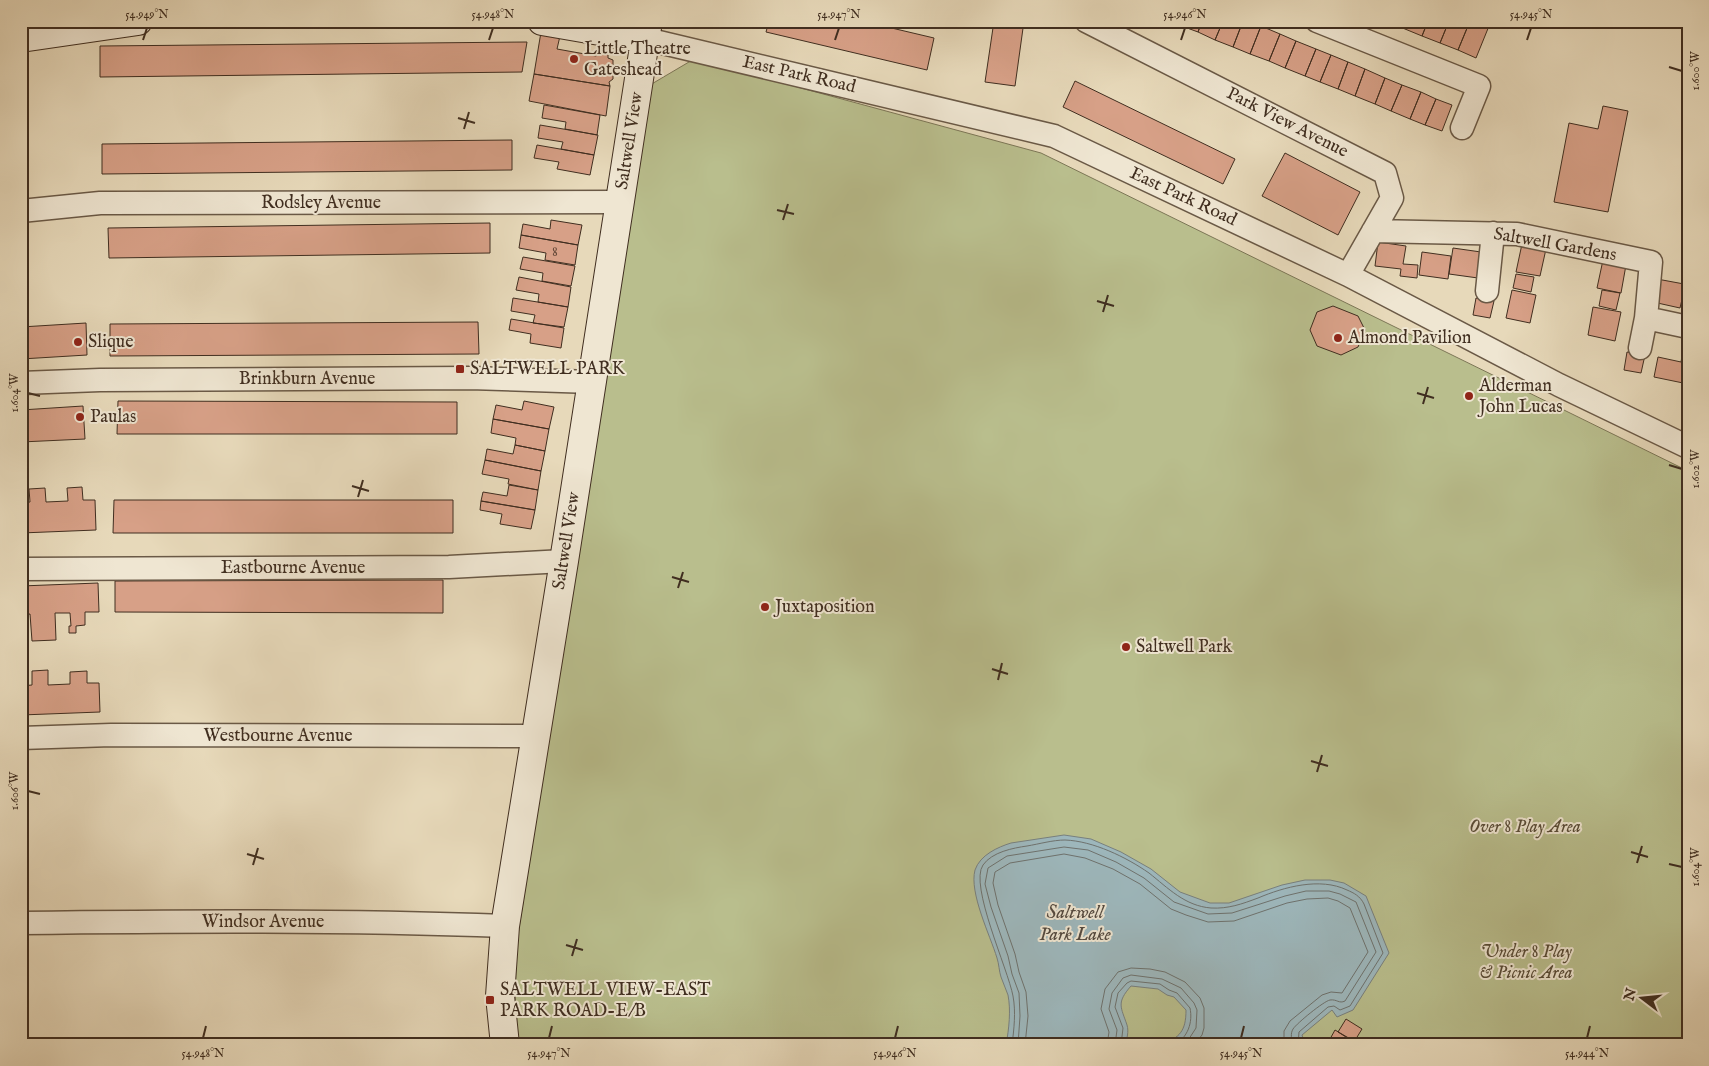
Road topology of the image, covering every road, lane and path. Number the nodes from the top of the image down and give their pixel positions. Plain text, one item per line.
1 (138, 21) edge
2 (542, 21) edge
3 (1086, 21) edge
4 (1317, 21) edge
5 (647, 30) edge
6 (21, 38) edge
7 (1462, 128) dead end
8 (621, 202) junction
9 (21, 211) edge
10 (1372, 231) junction
11 (1493, 233) junction
12 (1348, 275) junction
13 (1487, 291) dead end
14 (1646, 318) junction
15 (1688, 328) edge
16 (1640, 348) dead end
17 (592, 382) junction
18 (21, 383) edge
19 (1688, 447) edge
20 (564, 561) junction
21 (21, 569) edge
22 (535, 736) junction
23 (21, 738) edge
24 (21, 923) edge
25 (505, 926) junction
26 (505, 1045) edge

1 - 6 street
2 - 5 street
3 - 10 street, Park View Avenue
4 - 7 street
5 - 8 street, Saltwell View
5 - 12 street, East Park Road
8 - 9 street, Rodsley Avenue
8 - 17 street, Saltwell View
10 - 11 street, Saltwell Gardens
10 - 12 street, Park View Avenue
11 - 13 street
11 - 14 street, Saltwell Gardens
12 - 19 street, East Park Road
14 - 15 street
14 - 16 street, Saltwell Gardens
17 - 18 street, Brinkburn Avenue
17 - 20 street, Saltwell View
20 - 21 street, Eastbourne Avenue
20 - 22 street, Saltwell View
22 - 23 street, Westbourne Avenue
22 - 25 street, Saltwell View
24 - 25 street, Windsor Avenue
25 - 26 street, Saltwell View

